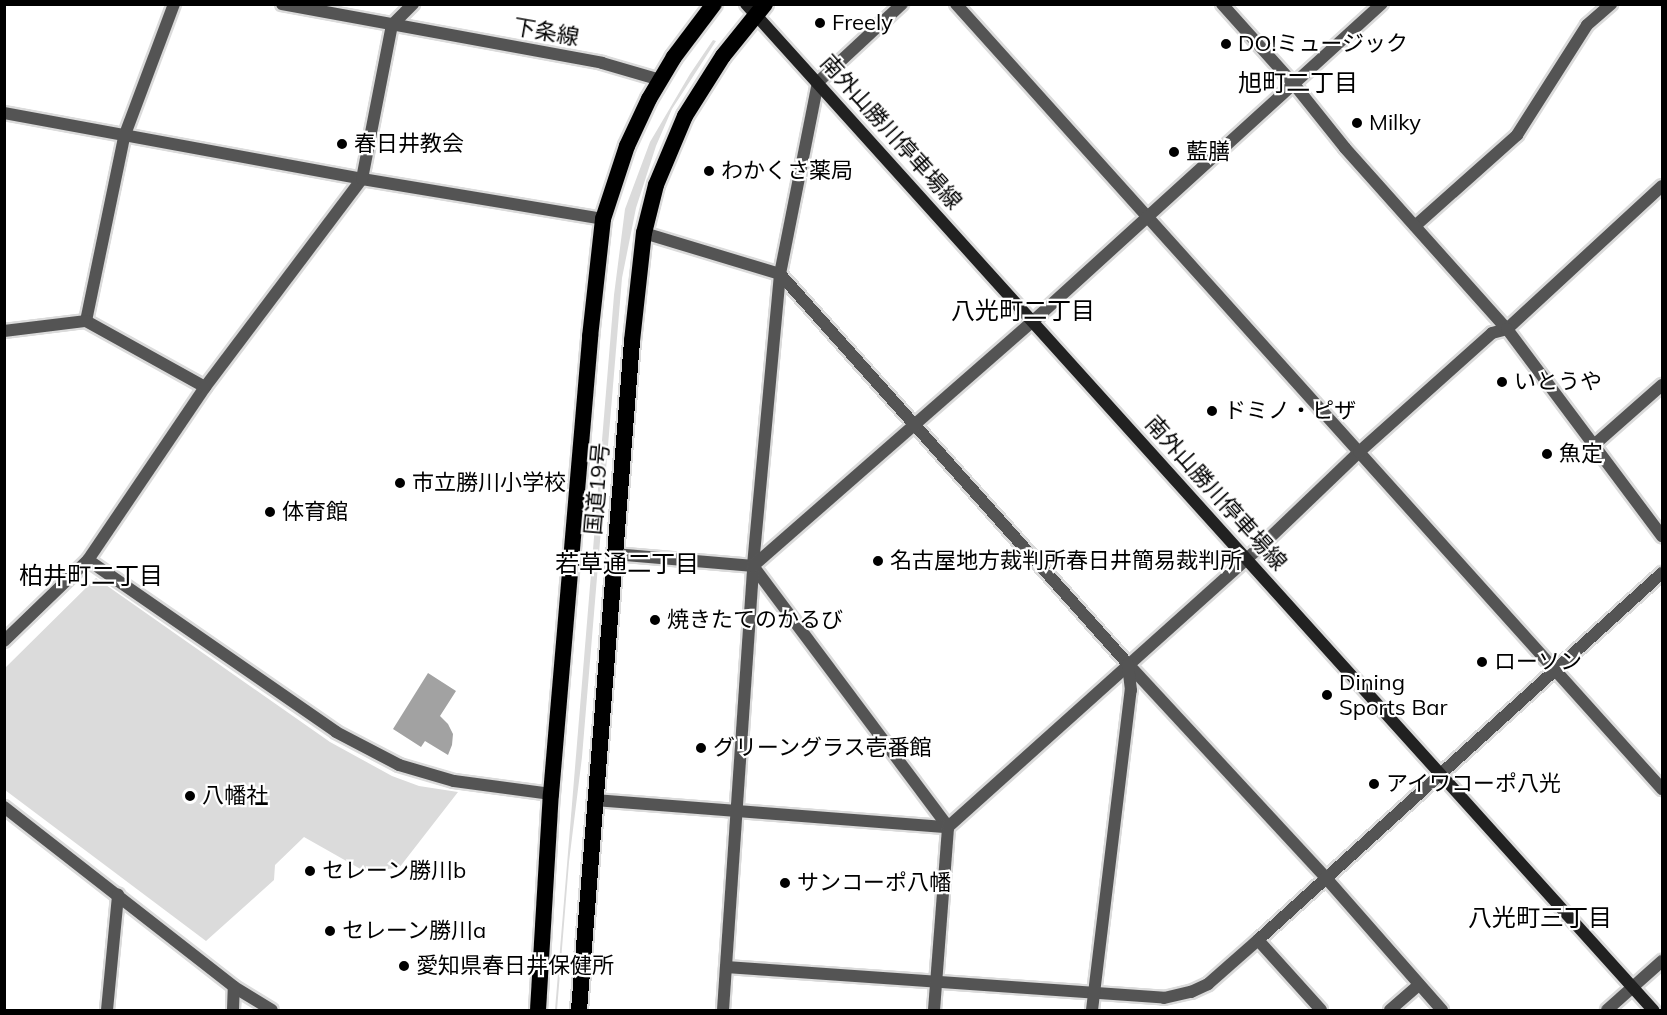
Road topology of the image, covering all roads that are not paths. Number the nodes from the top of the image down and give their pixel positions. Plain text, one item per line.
1 (174, 4) edge
2 (282, 4) edge
3 (413, 4) edge
4 (714, 4) edge
5 (902, 4) edge
6 (956, 4) edge
7 (1222, 4) edge
8 (1382, 4) edge
9 (1611, 4) edge
10 (756, 8) edge
11 (392, 25) junction
12 (660, 80) junction
13 (818, 82) junction
14 (1293, 83) junction
15 (4, 114) edge
16 (124, 137) junction
17 (362, 179) junction
18 (1662, 186) edge
19 (1148, 217) junction
20 (603, 219) junction
21 (1415, 226) junction
22 (644, 233) junction
23 (780, 274) junction
24 (86, 321) junction
25 (1032, 322) junction
26 (1507, 329) junction
27 (4, 331) edge
28 (1662, 385) edge
29 (205, 387) junction
30 (916, 425) junction
31 (1594, 446) junction
32 (1359, 452) junction
33 (1662, 536) edge
34 (614, 554) junction
35 (1247, 558) junction
36 (88, 560) junction
37 (753, 566) junction
38 (1662, 573) edge
39 (4, 641) edge
40 (1128, 664) junction
41 (1554, 672) junction
42 (1441, 774) junction
43 (1662, 789) edge
44 (551, 794) junction
45 (594, 800) junction
46 (4, 807) edge
47 (738, 809) junction
48 (948, 827) junction
49 (1326, 878) junction
50 (118, 895) junction
51 (1258, 940) junction
52 (1662, 961) edge
53 (726, 967) junction
54 (937, 981) junction
55 (1419, 985) junction
56 (234, 987) junction
57 (1633, 988) junction
58 (1094, 992) junction
59 (107, 1011) edge
60 (233, 1011) edge
61 (272, 1011) edge
62 (538, 1011) edge
63 (579, 1011) edge
64 (723, 1011) edge
65 (934, 1011) edge
66 (1092, 1011) edge
67 (1321, 1011) edge
68 (1390, 1011) edge
69 (1442, 1011) edge
70 (1607, 1011) edge
71 (1653, 1011) edge

1 - 16 street
2 - 11 street, 下条線
3 - 11 street
4 - 12 highway, 国道19号
5 - 13 street
6 - 19 street
7 - 14 street
8 - 14 street
9 - 21 street
10 - 13 main road, 南外山勝川停車場線
10 - 22 highway, 国道19号
11 - 12 street, 下条線
11 - 17 street
12 - 20 highway, 国道19号
13 - 23 street
13 - 25 main road, 南外山勝川停車場線
14 - 19 street
14 - 21 street
15 - 16 street
16 - 17 street
16 - 24 street
17 - 20 street
17 - 29 street
18 - 26 street
19 - 25 street
19 - 32 street
20 - 44 highway, 国道19号
21 - 26 street
22 - 23 street
22 - 34 highway, 国道19号
23 - 30 street
23 - 37 street
24 - 27 street
24 - 29 street
25 - 30 street
25 - 35 main road, 南外山勝川停車場線
26 - 31 street
26 - 32 street
28 - 31 street
29 - 36 street
30 - 37 street
30 - 40 street
31 - 33 street
32 - 35 street
32 - 41 street
34 - 37 street
34 - 45 highway, 国道19号
35 - 40 street
35 - 42 main road, 南外山勝川停車場線
36 - 39 street
36 - 44 street
37 - 47 street
37 - 48 street
38 - 41 street
40 - 48 street
40 - 49 street
40 - 58 street
41 - 42 street
41 - 43 street
42 - 49 street
42 - 57 main road, 南外山勝川停車場線
44 - 62 highway, 国道19号
45 - 47 street
45 - 63 highway, 国道19号
46 - 50 street
47 - 48 street
47 - 53 street
48 - 54 street
49 - 51 street
49 - 55 street
50 - 56 street
50 - 59 street
51 - 58 street
51 - 67 street
52 - 57 street
53 - 54 street
53 - 64 street
54 - 58 street
54 - 65 street
55 - 68 street
55 - 69 street
56 - 60 street
56 - 61 street
57 - 70 street
57 - 71 main road, 南外山勝川停車場線
58 - 66 street

